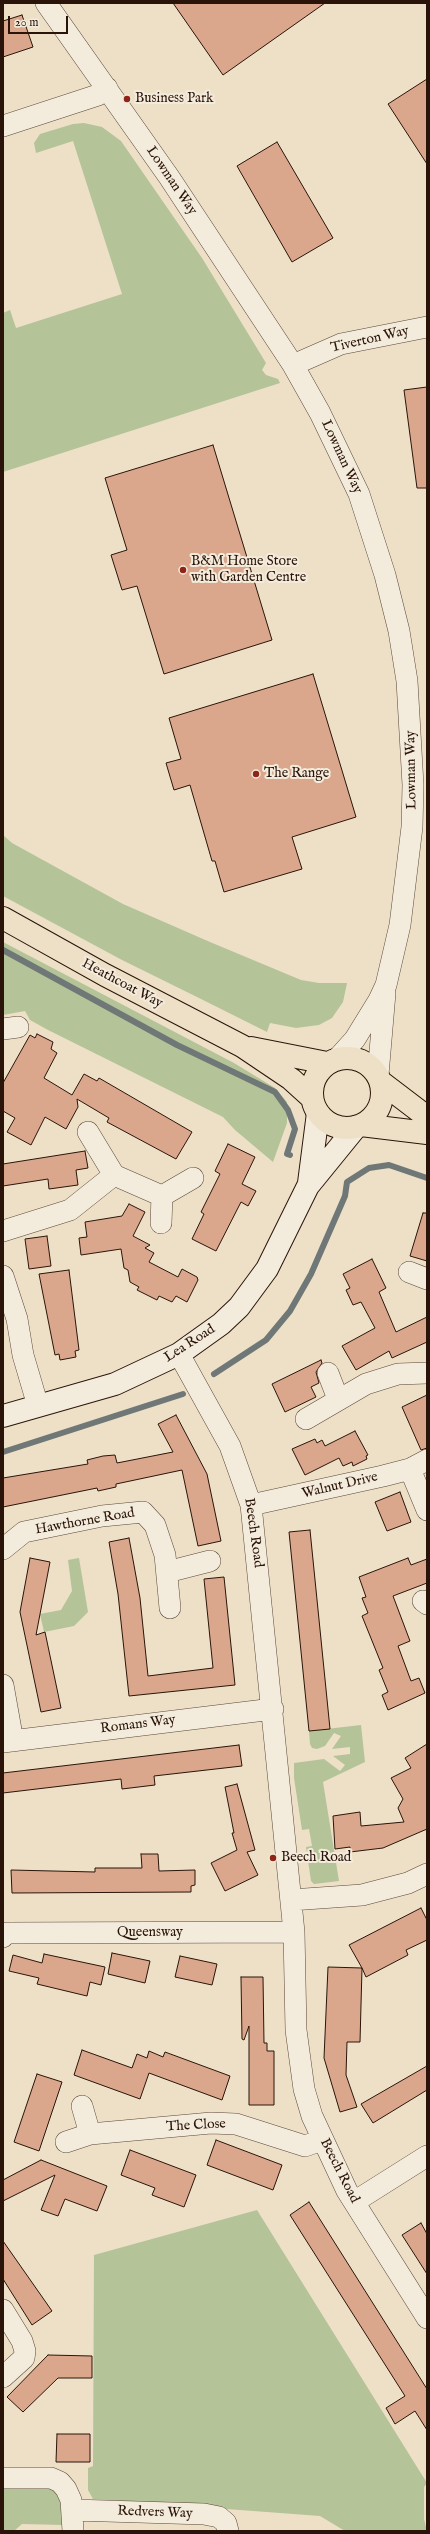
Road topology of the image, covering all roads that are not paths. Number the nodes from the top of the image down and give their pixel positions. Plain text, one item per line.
1 (46, 3) edge
2 (107, 88) junction
3 (3, 126) edge
4 (427, 327) edge
5 (293, 365) junction
6 (3, 918) edge
7 (386, 985) junction
8 (242, 1046) junction
9 (332, 1061) junction
10 (379, 1078) junction
11 (315, 1105) junction
12 (427, 1117) edge
13 (358, 1126) junction
14 (88, 1132) dead end
15 (427, 1134) edge
16 (114, 1175) junction
17 (194, 1178) dead end
18 (308, 1186) junction
19 (162, 1196) junction
20 (161, 1223) dead end
21 (3, 1231) edge
22 (4, 1282) edge
23 (180, 1354) junction
24 (328, 1373) dead end
25 (427, 1373) edge
26 (338, 1399) junction
27 (38, 1406) junction
28 (3, 1416) edge
29 (306, 1419) dead end
30 (418, 1464) edge
31 (251, 1505) junction
32 (427, 1510) edge
33 (3, 1549) edge
34 (210, 1561) dead end
35 (167, 1572) junction
36 (170, 1608) dead end
37 (3, 1685) edge
38 (273, 1709) junction
39 (8, 1741) edge
40 (427, 1874) edge
41 (291, 1900) junction
42 (294, 1932) junction
43 (4, 1934) edge
44 (82, 2106) dead end
45 (90, 2134) junction
46 (322, 2140) junction
47 (66, 2142) dead end
48 (427, 2156) edge
49 (354, 2202) junction
50 (3, 2310) edge
51 (427, 2318) edge
52 (3, 2377) edge
53 (3, 2478) edge
54 (73, 2510) junction
55 (73, 2531) edge
56 (228, 2531) edge

1 - 2 street, Lowman Way
2 - 3 street
2 - 5 street, Lowman Way
4 - 5 street, Tiverton Way
5 - 7 street, Lowman Way
6 - 8 main road, Heathcoat Way
7 - 9 street, Lowman Way
7 - 10 street, Lowman Way
8 - 9 main road, Heathcoat Way
8 - 11 main road, Heathcoat Way
9 - 10 main road
9 - 11 main road
10 - 12 main road
10 - 13 main road
11 - 13 main road
11 - 18 street, Lea Road
13 - 15 main road
13 - 18 street, Lea Road
14 - 16 street
16 - 19 street
16 - 21 street
17 - 19 street
18 - 23 street, Lea Road
19 - 20 street
22 - 27 street
23 - 27 street, Lea Road
23 - 31 street, Beech Road
24 - 26 street
25 - 26 street
26 - 29 street
27 - 28 street, Lea Road
30 - 31 street, Walnut Drive
30 - 32 street
31 - 38 street, Beech Road
33 - 35 street, Hawthorne Road
34 - 35 street
35 - 36 street, Hawthorne Road
37 - 39 street
38 - 39 street, Romans Way
38 - 41 street, Beech Road
40 - 41 street
41 - 42 street, Beech Road
42 - 43 street, Queensway
42 - 46 street, Beech Road
44 - 45 street
45 - 46 street, The Close
45 - 47 street, The Close
46 - 49 street, Beech Road
48 - 49 street
49 - 51 street, Beech Road
50 - 52 street
53 - 54 street
54 - 55 street
54 - 56 street, Redvers Way

